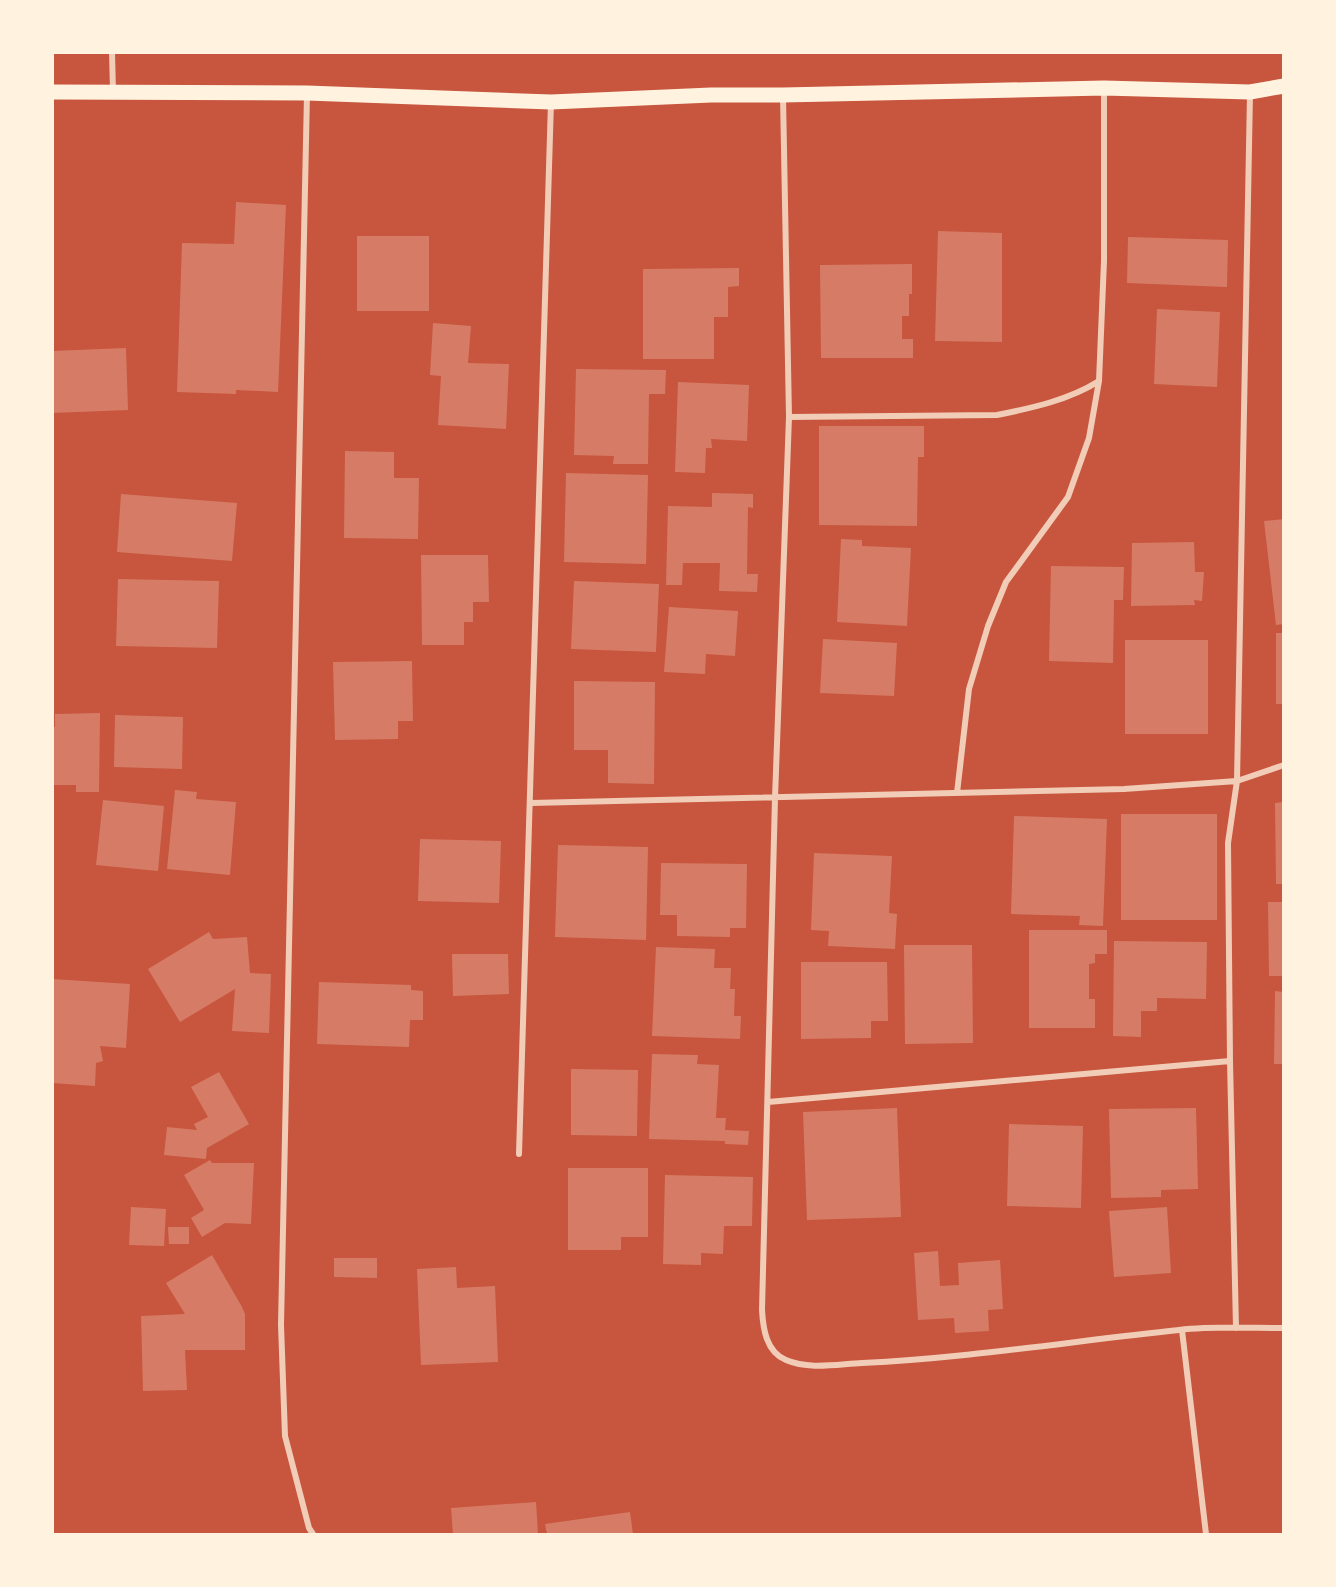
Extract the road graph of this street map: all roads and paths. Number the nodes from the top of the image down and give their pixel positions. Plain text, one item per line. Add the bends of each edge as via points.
1 (112, 52) edge
2 (1284, 86) edge
3 (1104, 88) junction
4 (52, 92) edge
5 (113, 92) junction
6 (1250, 92) junction
7 (307, 93) junction
8 (783, 95) junction
9 (551, 102) junction
10 (1099, 381) junction
11 (789, 417) junction
12 (1284, 765) edge
13 (1237, 781) junction
14 (957, 793) junction
15 (775, 798) junction
16 (531, 802) junction
17 (1230, 1061) junction
18 (768, 1102) junction
19 (519, 1154) dead end
20 (1236, 1328) junction
21 (1284, 1328) edge
22 (1182, 1330) junction
23 (313, 1534) edge
24 (1206, 1534) edge

1 - 5 street
2 - 6 main road
3 - 6 main road
3 - 8 main road
3 - 10 street
4 - 5 main road
5 - 7 main road
6 - 13 street
7 - 9 main road
7 - 23 street via 281,1325 285,1436
8 - 9 main road
8 - 11 street
9 - 16 street
10 - 11 street via 1085,390 1027,410 997,415
10 - 14 street via 1089,438 1068,497 1006,582 988,626 969,689
11 - 15 street
12 - 13 street
13 - 14 street via 1124,789
13 - 17 street via 1228,843
14 - 15 street
15 - 16 street
15 - 18 street
16 - 19 street
17 - 18 street
17 - 20 street
18 - 22 street via 763,1327 774,1352 784,1360 805,1366 919,1361
20 - 21 street
20 - 22 street
22 - 24 street

